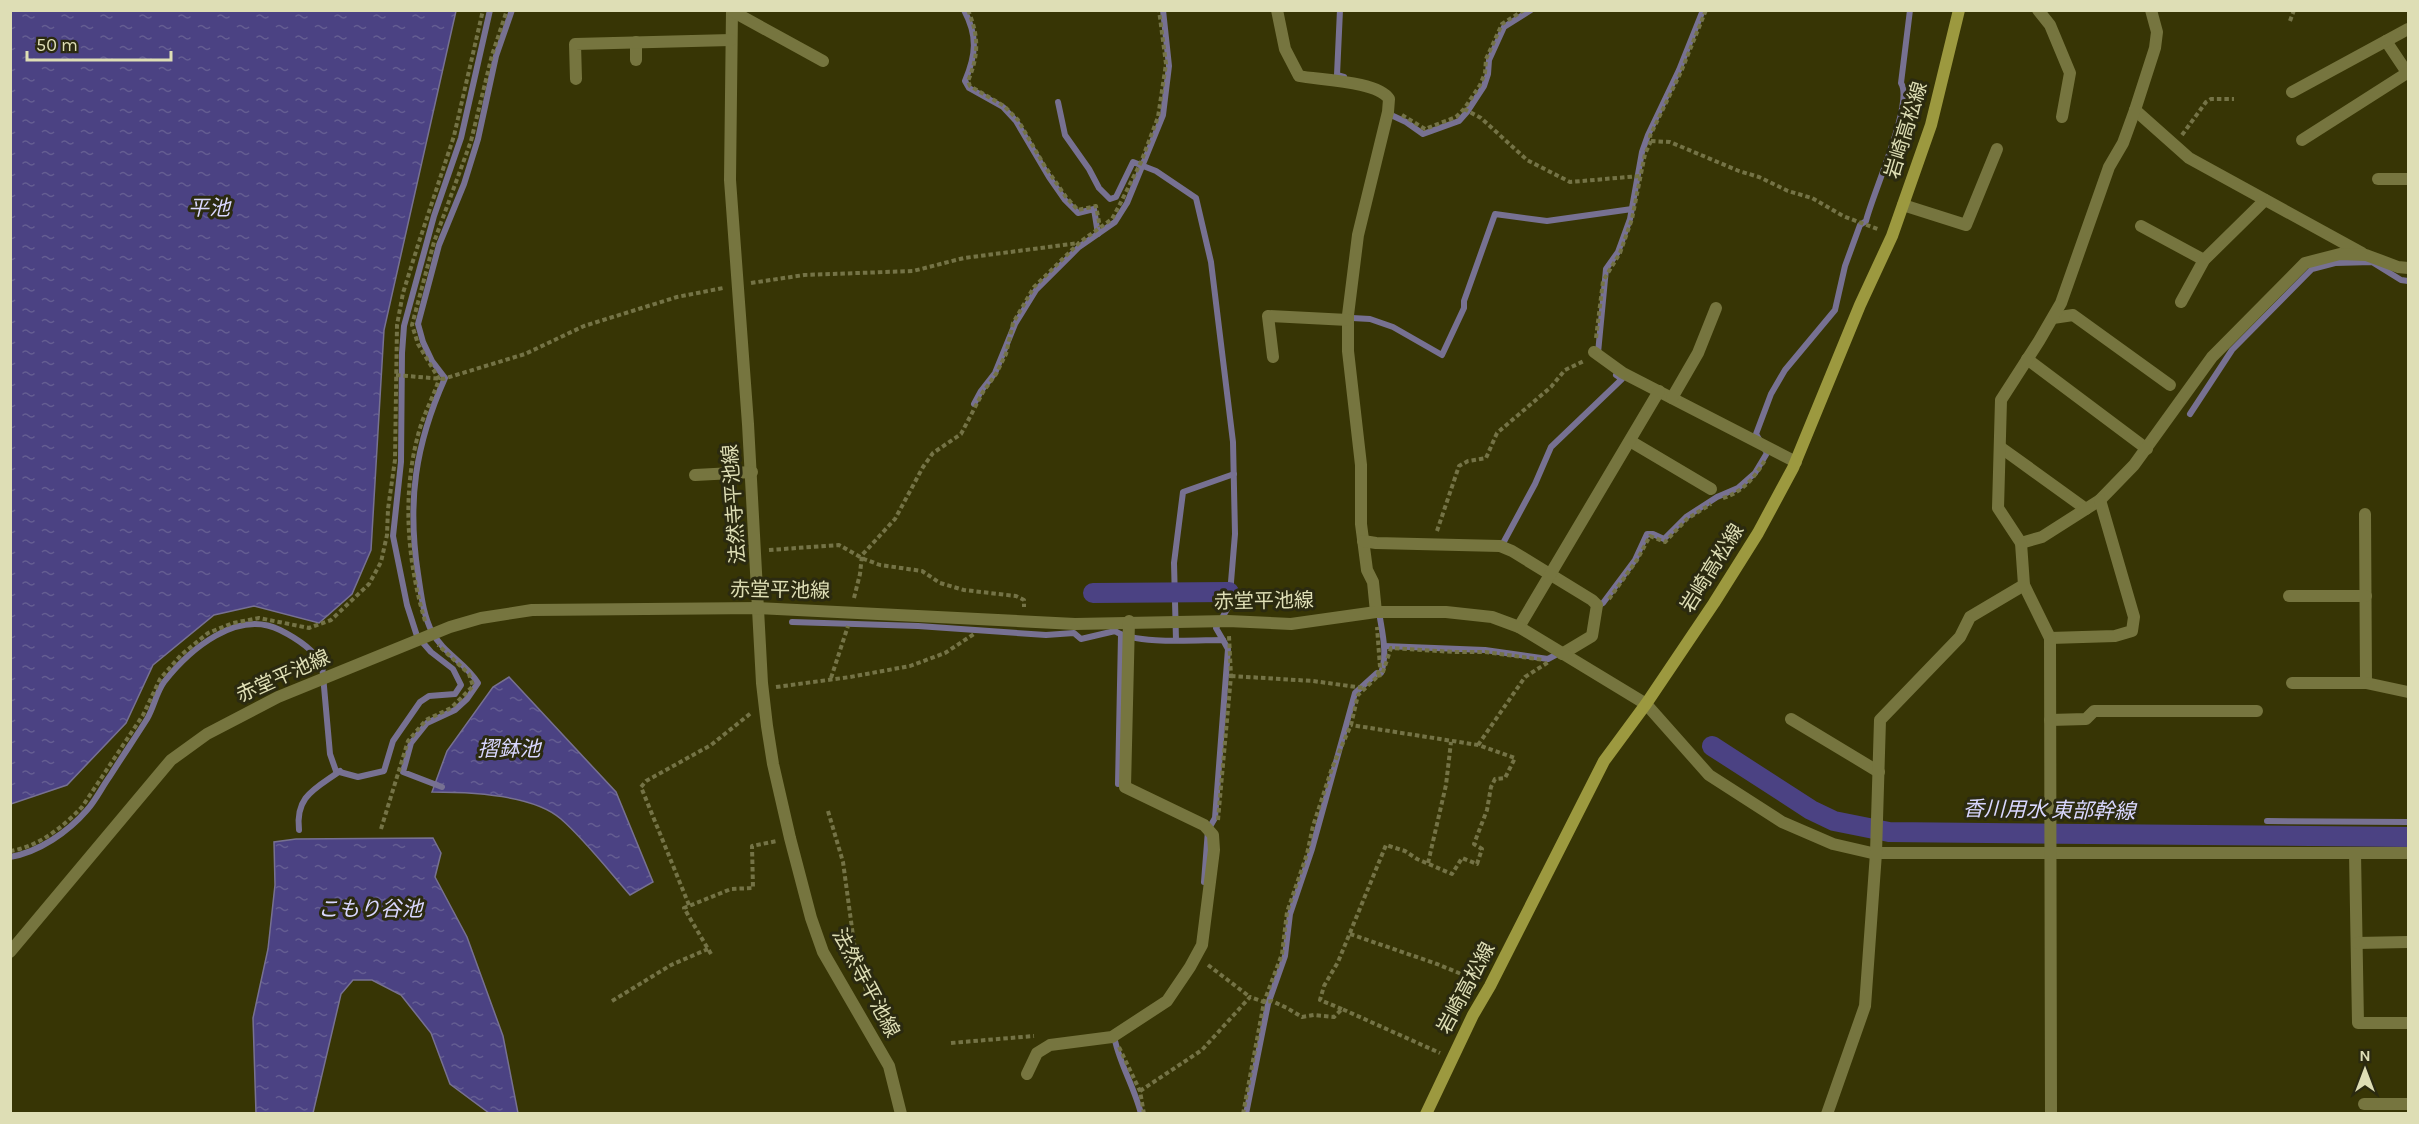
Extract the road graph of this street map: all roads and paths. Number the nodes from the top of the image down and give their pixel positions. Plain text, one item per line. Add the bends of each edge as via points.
1 (483, 10) edge
2 (507, 10) edge
3 (968, 10) edge
4 (1159, 10) edge
5 (1277, 10) edge
6 (1524, 10) edge
7 (1706, 10) edge
8 (1959, 10) edge
9 (2038, 10) edge
10 (2151, 10) edge
11 (2294, 10) edge
12 (732, 11) edge
13 (2290, 21) dead end
14 (2409, 29) edge
15 (731, 40) junction
16 (2386, 41) junction
17 (636, 42) junction
18 (636, 60) dead end
19 (823, 61) dead end
20 (2408, 74) edge
21 (576, 79) dead end
22 (2292, 92) dead end
23 (2234, 99) dead end
24 (1388, 109) junction
25 (1464, 110) junction
26 (2136, 110) junction
27 (2062, 117) dead end
28 (2302, 140) dead end
29 (1651, 141) junction
30 (2174, 144) junction
31 (1997, 149) dead end
32 (1640, 176) junction
33 (2378, 179) dead end
34 (2409, 179) edge
35 (2265, 200) junction
36 (1903, 205) junction
37 (2141, 226) dead end
38 (1100, 228) junction
39 (1892, 236) junction
40 (2366, 255) junction
41 (2204, 260) junction
42 (2409, 268) edge
43 (2181, 302) dead end
44 (1716, 308) dead end
45 (2053, 318) junction
46 (1348, 320) junction
47 (1594, 352) junction
48 (1273, 357) dead end
49 (2027, 359) junction
50 (2170, 385) dead end
51 (1659, 391) junction
52 (1672, 398) junction
53 (1630, 441) junction
54 (2000, 447) junction
55 (1772, 448) junction
56 (2147, 448) junction
57 (1796, 462) junction
58 (752, 472) junction
59 (695, 475) dead end
60 (1711, 489) dead end
61 (2100, 500) junction
62 (2086, 509) junction
63 (2365, 514) dead end
64 (1364, 540) junction
65 (1434, 543) junction
66 (2021, 543) junction
67 (757, 551) junction
68 (862, 558) junction
69 (1551, 575) junction
70 (2024, 585) junction
71 (2366, 596) junction
72 (2289, 597) dead end
73 (759, 608) junction
74 (1598, 610) junction
75 (851, 612) junction
76 (1376, 612) junction
77 (993, 620) junction
78 (1129, 621) junction
79 (1228, 621) junction
80 (1025, 623) junction
81 (1519, 627) junction
82 (428, 630) dead end
83 (2050, 638) junction
84 (434, 642) dead end
85 (1562, 654) junction
86 (1550, 661) junction
87 (1231, 676) junction
88 (1377, 677) junction
89 (831, 678) junction
90 (2292, 683) dead end
91 (2366, 683) junction
92 (763, 688) junction
93 (1365, 688) junction
94 (2409, 692) edge
95 (1646, 704) junction
96 (765, 705) junction
97 (2257, 711) dead end
98 (1791, 719) dead end
99 (2050, 720) junction
100 (1351, 725) junction
101 (1451, 742) junction
102 (1478, 745) junction
103 (1878, 772) junction
104 (828, 811) dead end
105 (1217, 823) dead end
106 (381, 829) dead end
107 (790, 838) junction
108 (2051, 845) junction
109 (1876, 847) junction
110 (10, 851) edge
111 (2355, 853) junction
112 (2409, 853) edge
113 (1428, 863) junction
114 (689, 905) junction
115 (1350, 934) junction
116 (2409, 942) edge
117 (2357, 943) junction
118 (708, 949) junction
119 (10, 952) edge
120 (711, 954) dead end
121 (1206, 963) dead end
122 (1490, 986) junction
123 (1250, 997) junction
124 (612, 1001) dead end
125 (1264, 1002) junction
126 (856, 1009) junction
127 (1342, 1009) junction
128 (2409, 1023) edge
129 (1452, 1058) junction
130 (1027, 1074) dead end
131 (1140, 1091) dead end
132 (2364, 1104) dead end
133 (2409, 1104) edge
134 (901, 1113) edge
135 (1243, 1113) edge
136 (1426, 1113) edge
137 (1827, 1113) edge
138 (2051, 1113) edge

1 - 110 path via 454,136 399,315 395,460 387,535 381,561 369,584 331,620 309,628 260,618 208,633 160,679 143,714 82,807 50,834 25,849
2 - 82 path via 471,141 434,242 412,326 439,379 418,435 409,495 411,556
3 - 38 path via 978,50 968,81 970,86 1004,106 1017,120 1078,210 1096,206
4 - 38 path via 1166,64 1158,117 1120,204 1112,219
5 - 24 street via 1285,49 1299,76 1335,79 1383,92 1389,99
6 - 25 path via 1502,24 1486,59 1480,85
7 - 29 path via 1656,120
8 - 36 main road, 岩崎高松線 via 1931,125
9 - 27 street via 2050,25 2070,73
10 - 26 street via 2157,32 2155,48
11 - 13 path
12 - 15 street, 法然寺平池線
12 - 19 street
14 - 16 street
15 - 17 street
15 - 58 street, 法然寺平池線 via 730,180
16 - 20 street
16 - 22 street
17 - 18 street
17 - 21 street via 575,44
20 - 28 street
23 - 30 path via 2206,102
24 - 25 path via 1425,129
24 - 46 street via 1358,235
25 - 32 path via 1481,118 1527,160 1570,182
26 - 30 street
26 - 45 street via 2109,167
29 - 32 path
29 - 39 path via 1670,142 1759,177
30 - 35 street via 2189,158
31 - 36 street via 1966,225
32 - 47 path via 1632,219 1620,253 1602,281
33 - 34 street
35 - 40 street
35 - 41 street
36 - 39 main road, 岩崎高松線
37 - 41 street
38 - 68 path via 1034,287 1013,323 1006,354 961,434 933,453 902,510
39 - 57 main road, 岩崎高松線
40 - 42 street
40 - 56 street via 2340,254 2305,263 2212,357
41 - 43 street
44 - 52 street via 1698,353
45 - 49 street
45 - 50 street via 2073,315
46 - 48 street via 1268,316
46 - 64 street
47 - 51 street via 1623,373
47 - 65 path via 1593,357 1565,370 1497,433 1486,458 1459,466
49 - 54 street via 2001,400
49 - 56 street
51 - 52 street
51 - 53 street
52 - 55 street
53 - 60 street
53 - 69 street
54 - 62 street
54 - 66 street via 1998,508
55 - 57 street
55 - 74 path via 1756,475 1740,490 1687,519 1665,542 1650,536 1624,580
56 - 61 street
57 - 95 main road, 岩崎高松線 via 1758,533
58 - 59 street
58 - 67 street, 法然寺平池線
61 - 62 street
61 - 83 street via 2134,618 2132,631 2115,636
62 - 66 street via 2042,537
63 - 71 street
64 - 65 street
64 - 76 street
65 - 69 street via 1500,546
66 - 70 street
67 - 68 path via 839,545
67 - 73 street, 法然寺平池線
68 - 75 path
68 - 80 path via 880,565 922,571 940,583 964,590 1016,596 1024,600
69 - 74 street via 1593,600
69 - 81 street
70 - 83 street
70 - 103 street via 1970,617 1960,637 1880,720
71 - 72 street
71 - 91 street
73 - 75 street, 赤堂平池線
73 - 92 street, 法然寺平池線
73 - 119 street, 赤堂平池線 via 532,610 498,615 450,627 278,697 207,734 171,760
74 - 85 street via 1592,636
75 - 77 street, 赤堂平池線
75 - 89 path
76 - 79 street, 赤堂平池線 via 1291,624
76 - 81 street, 赤堂平池線 via 1446,612 1492,617
76 - 88 path via 1381,656
77 - 80 street, 赤堂平池線
77 - 89 path via 945,653 910,666
78 - 79 street, 赤堂平池線
78 - 80 street, 赤堂平池線
78 - 130 street via 1125,787 1204,825 1213,835 1202,945 1167,1001 1112,1037 1050,1045 1036,1053
79 - 87 path
81 - 85 street, 赤堂平池線
83 - 99 street
84 - 106 path via 470,674 473,686 451,708 426,720 408,741
85 - 86 path
85 - 95 street, 赤堂平池線
86 - 88 path via 1478,651 1392,648 1386,669
86 - 102 path via 1525,677
87 - 93 path
87 - 105 path
88 - 93 path
89 - 92 path
90 - 91 street
91 - 94 street
92 - 96 street, 法然寺平池線
93 - 100 path via 1358,695
95 - 109 street, 赤堂平池線 via 1709,775 1782,822 1833,844
95 - 122 main road, 岩崎高松線 via 1604,761
96 - 107 street, 法然寺平池線 via 773,764
96 - 114 path via 711,745 641,787
97 - 99 street via 2094,711 2086,719
98 - 103 street
99 - 108 street
100 - 101 path
100 - 125 path via 1313,826 1287,912 1282,954
101 - 102 path
101 - 113 path
102 - 113 path via 1515,758 1505,778 1495,779 1491,787 1474,844 1482,849 1477,864 1462,858 1452,874
103 - 109 street
104 - 126 path via 843,862 854,943 870,1004
107 - 114 path via 752,846 753,888 731,889
107 - 126 street, 法然寺平池線 via 823,952
108 - 109 street, 赤堂平池線
108 - 111 street, 赤堂平池線
108 - 138 street
109 - 137 street via 1865,1006
111 - 112 street, 赤堂平池線
111 - 117 street
113 - 115 path via 1386,845
114 - 118 path via 684,908
115 - 122 path
115 - 127 path via 1320,1000
116 - 117 street
117 - 128 street via 2358,1023
118 - 120 path
118 - 124 path via 671,965
121 - 123 path
122 - 129 main road, 岩崎高松線
123 - 125 path
123 - 131 path via 1202,1050
125 - 127 path via 1272,1001 1302,1017 1334,1017
125 - 135 path
126 - 134 street, 法然寺平池線 via 889,1066
127 - 129 path
129 - 136 main road, 岩崎高松線
132 - 133 street

